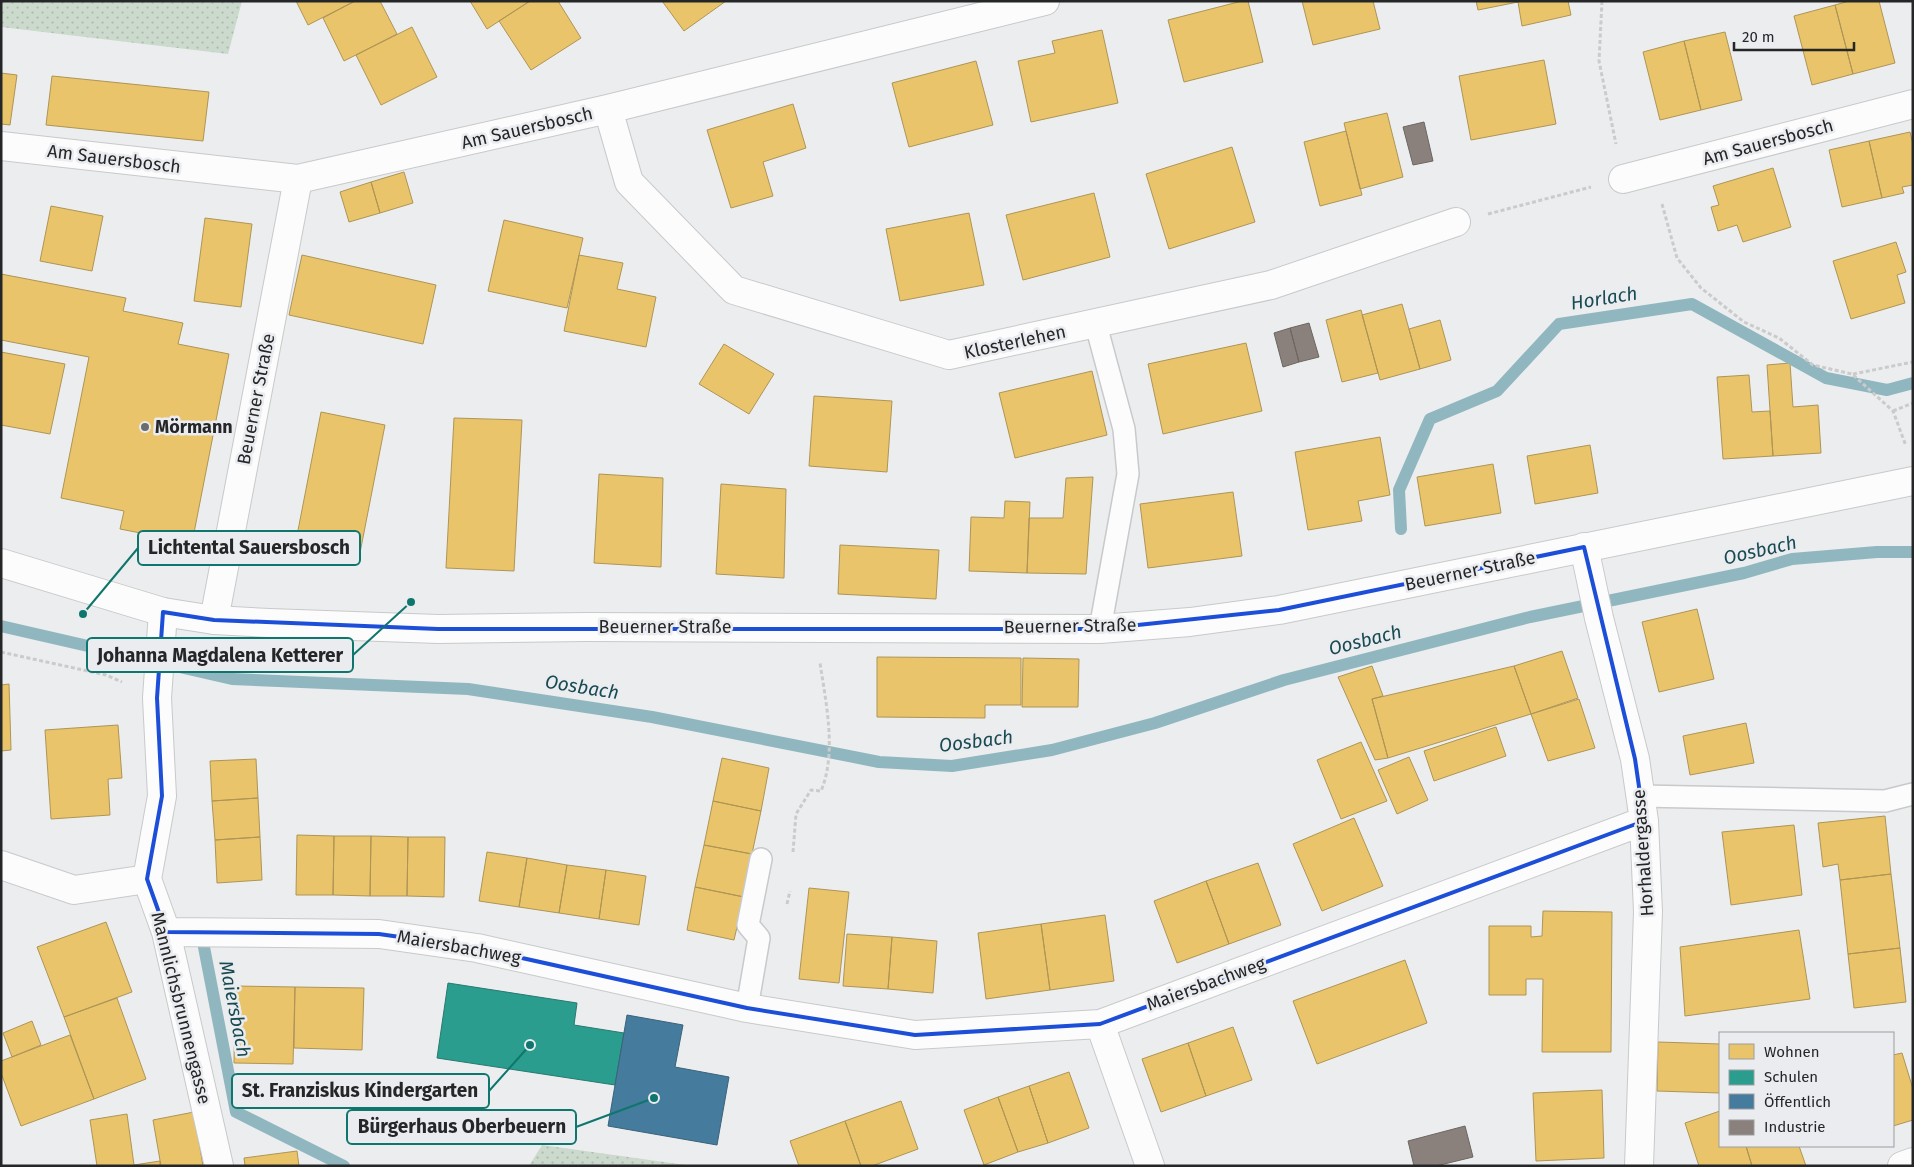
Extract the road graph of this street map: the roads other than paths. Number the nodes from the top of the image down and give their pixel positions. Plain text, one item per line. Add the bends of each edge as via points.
1 (1045, 1) edge
2 (1913, 104) edge
3 (608, 109) junction
4 (1, 146) edge
5 (298, 179) junction
6 (1623, 179) road end
7 (1456, 222) road end
8 (1096, 325) junction
9 (1911, 468) edge
10 (1584, 547) junction
11 (1, 563) edge
12 (163, 612) junction
13 (214, 620) junction
14 (1100, 629) junction
15 (1913, 794) edge
16 (1642, 808) junction
17 (761, 859) dead end
18 (1, 865) edge
19 (147, 879) junction
20 (166, 932) junction
21 (747, 1008) junction
22 (1100, 1024) junction
23 (1913, 1162) edge
24 (219, 1166) edge
25 (1150, 1166) edge
26 (1638, 1166) edge
27 (1902, 1166) edge

1 - 3 street, Am Sauersbosch
2 - 6 street, Am Sauersbosch
3 - 5 street, Am Sauersbosch
3 - 8 street, Klosterlehen via 629,182 734,290 949,355
4 - 5 street, Am Sauersbosch
5 - 13 street, Beuerner Straße
7 - 8 street, Klosterlehen via 1271,285
8 - 14 lane via 1124,428 1128,474
9 - 10 street, Beuerner Straße
10 - 14 street, Beuerner Straße via 1279,610 1190,622
10 - 16 street, Horhaldergasse via 1598,618 1636,759
11 - 12 street, Beuerner Straße
12 - 13 street, Beuerner Straße
12 - 19 street, Mannlichsbrunnengasse via 158,694 162,796
13 - 14 street, Beuerner Straße via 438,629 586,626
15 - 16 lane via 1885,800
16 - 22 street, Maiersbachweg
16 - 26 street, Horhaldergasse via 1648,912
17 - 21 lane via 748,925 759,938
18 - 19 street via 74,890
19 - 20 street, Mannlichsbrunnengasse
20 - 21 street, Maiersbachweg via 379,934 477,948
20 - 24 street, Mannlichsbrunnengasse
21 - 22 street, Maiersbachweg via 915,1036
22 - 25 street
23 - 27 street

